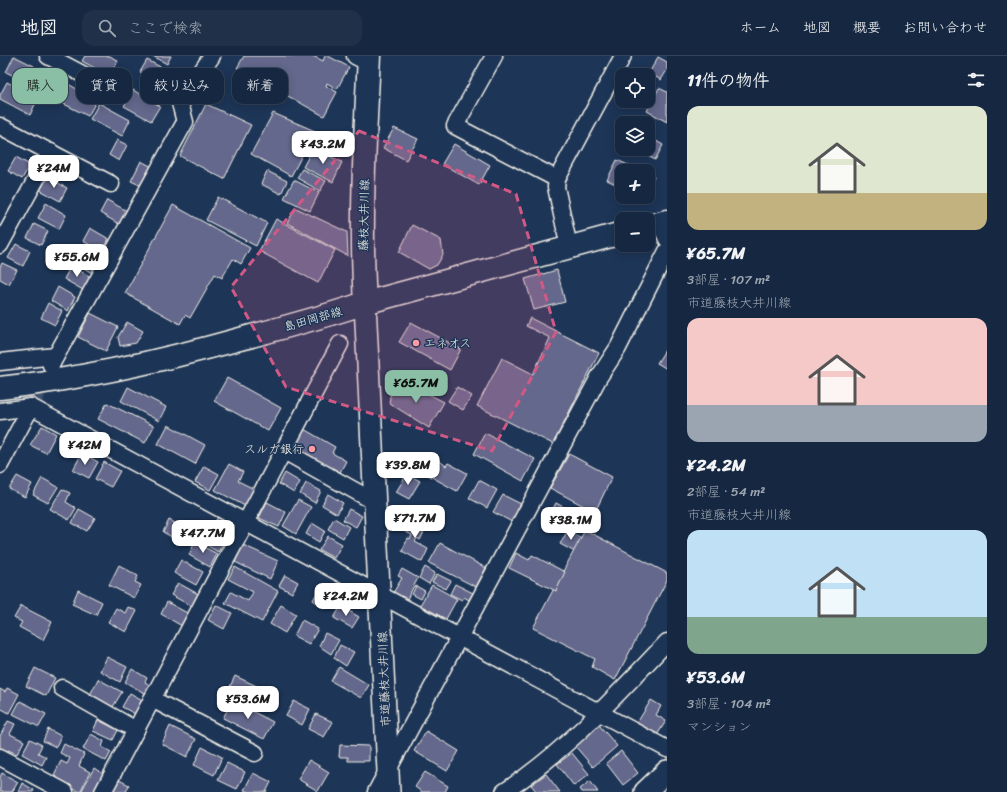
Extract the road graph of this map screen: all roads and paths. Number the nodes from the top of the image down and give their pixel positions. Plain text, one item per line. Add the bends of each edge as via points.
1 (48, 56) edge
2 (212, 56) edge
3 (494, 56) edge
4 (623, 56) edge
5 (364, 58) edge
6 (76, 71) edge
7 (0, 126) edge
8 (51, 152) junction
9 (557, 179) junction
10 (111, 184) dead end
11 (615, 235) edge
12 (0, 246) edge
13 (570, 247) junction
14 (667, 251) edge
15 (365, 302) junction
16 (340, 344) dead end
17 (0, 362) edge
18 (0, 388) edge
19 (31, 407) junction
20 (0, 411) edge
21 (284, 451) junction
22 (0, 465) edge
23 (375, 502) junction
24 (246, 523) junction
25 (381, 596) junction
26 (460, 636) junction
27 (667, 642) edge
28 (62, 688) dead end
29 (152, 699) junction
30 (600, 713) junction
31 (136, 730) junction
32 (667, 749) edge
33 (255, 754) dead end
34 (0, 757) edge
35 (388, 769) junction
36 (667, 771) edge
37 (65, 792) edge
38 (103, 792) edge
39 (376, 792) edge
40 (389, 792) edge
41 (504, 792) edge
42 (645, 792) edge

1 - 6 street
2 - 17 street via 180,102 185,122 53,361
3 - 9 street via 454,126
4 - 9 street
5 - 15 main road, 藤枝大井川線
7 - 8 street
8 - 10 street
8 - 12 street
9 - 13 street via 556,187
11 - 13 main road, 島田岡部線
13 - 15 main road, 島田岡部線
14 - 26 street via 618,348 598,377
15 - 18 main road, 島田岡部線 via 329,315 166,360 48,383
15 - 23 street, 市道藤枝大井川線
16 - 21 street
19 - 20 street
19 - 22 street
19 - 24 street
21 - 23 street
21 - 24 street
23 - 25 street, 市道藤枝大井川線
24 - 25 street
24 - 29 street
25 - 26 street
25 - 35 street, 市道藤枝大井川線
26 - 30 street
26 - 35 street
27 - 30 street
28 - 31 street
29 - 31 street
29 - 33 street
30 - 32 street
30 - 41 street via 534,772
31 - 38 street
34 - 37 street
35 - 39 street
35 - 40 street, 市道藤枝大井川線
36 - 42 street

